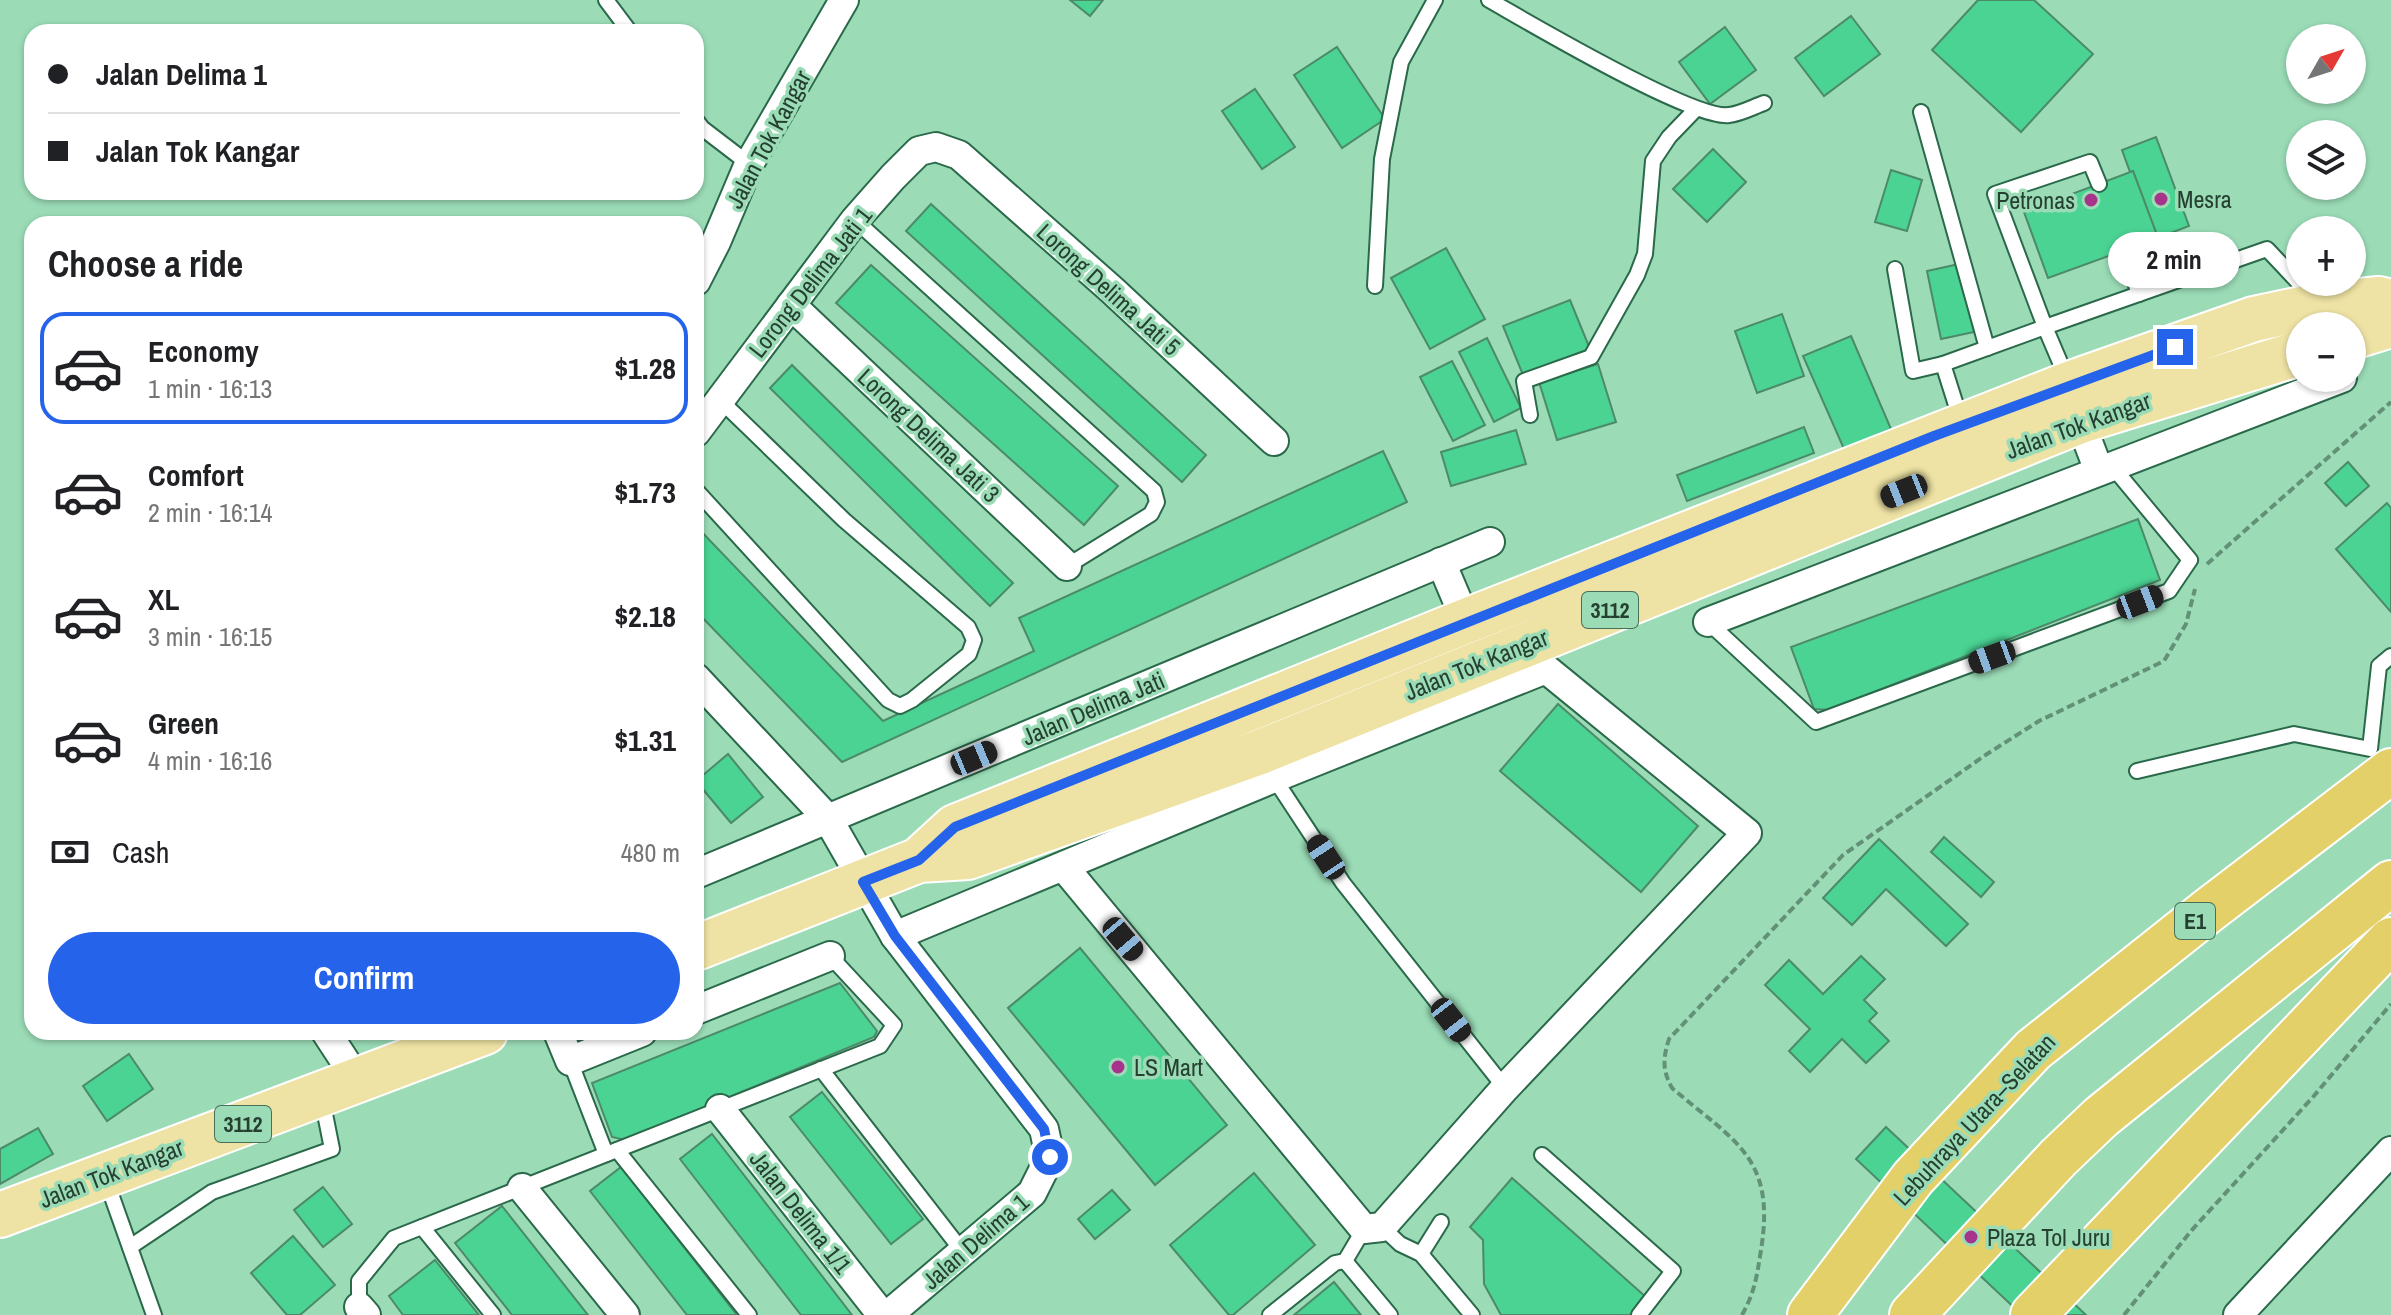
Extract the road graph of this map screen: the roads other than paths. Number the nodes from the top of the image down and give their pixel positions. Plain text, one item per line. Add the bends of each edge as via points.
1 (606, 0) edge
2 (844, 0) edge
3 (1435, 0) edge
4 (1489, 0) edge
5 (624, 24) edge
6 (1764, 103) dead end
7 (1696, 109) junction
8 (1921, 112) dead end
9 (704, 130) edge
10 (936, 147) joint
11 (749, 164) junction
12 (2099, 184) dead end
13 (855, 220) junction
14 (2124, 250) dead end
15 (704, 265) edge
16 (1895, 269) dead end
17 (1375, 286) dead end
18 (2139, 294) junction
19 (2391, 302) edge
20 (791, 305) junction
21 (2320, 305) junction
22 (2391, 325) edge
23 (2045, 327) junction
24 (2366, 333) edge
25 (1987, 348) junction
26 (2286, 356) edge
27 (1943, 364) junction
28 (2306, 392) edge
29 (720, 400) junction
30 (2074, 402) junction
31 (1530, 415) dead end
32 (704, 421) edge
33 (1962, 425) junction
34 (1274, 441) dead end
35 (2105, 469) junction
36 (704, 499) edge
37 (1490, 542) dead end
38 (1441, 562) junction
39 (1067, 566) joint
40 (1466, 621) junction
41 (1708, 622) joint
42 (2391, 656) edge
43 (704, 687) edge
44 (1267, 765) junction
45 (2137, 771) dead end
46 (2373, 771) edge
47 (828, 819) junction
48 (919, 860) junction
49 (1063, 866) junction
50 (704, 871) edge
51 (863, 882) junction
52 (2391, 883) edge
53 (895, 936) junction
54 (2391, 940) edge
55 (704, 945) edge
56 (830, 956) joint
57 (704, 1007) edge
58 (328, 1040) edge
59 (464, 1040) edge
60 (561, 1040) edge
61 (622, 1040) edge
62 (570, 1061) junction
63 (821, 1069) junction
64 (340, 1088) junction
65 (1505, 1088) junction
66 (720, 1109) junction
67 (612, 1152) junction
68 (2390, 1154) edge
69 (1542, 1155) dead end
70 (104, 1176) junction
71 (522, 1188) junction
72 (0, 1215) edge
73 (1441, 1222) dead end
74 (422, 1227) junction
75 (1373, 1228) junction
76 (130, 1247) junction
77 (963, 1252) junction
78 (1421, 1254) junction
79 (1345, 1261) junction
80 (363, 1311) edge
81 (154, 1315) edge
82 (493, 1315) edge
83 (625, 1315) edge
84 (749, 1315) edge
85 (885, 1315) edge
86 (1270, 1315) edge
87 (1390, 1315) edge
88 (1472, 1315) edge
89 (1639, 1315) edge
90 (1810, 1315) edge
91 (1912, 1315) edge
92 (2033, 1315) edge
93 (2238, 1315) edge

1 - 5 lane
2 - 11 street, Jalan Tok Kangar
3 - 17 lane via 1401,62 1382,159
4 - 7 lane
6 - 7 lane via 1728,116
7 - 31 lane via 1653,161 1645,254 1637,275 1591,357 1524,381
8 - 25 lane
9 - 11 lane
10 - 13 street, Lorong Delima Jati 1 via 919,151
10 - 34 street, Lorong Delima Jati 5 via 959,155
11 - 15 street, Jalan Tok Kangar
12 - 23 lane via 2090,162 1995,194
13 - 20 street, Lorong Delima Jati 1
13 - 39 lane via 1154,491 1157,502 1151,514
14 - 18 lane
16 - 27 lane via 1913,371
18 - 21 lane via 2267,249
18 - 23 lane
19 - 21 main road, Jalan Tok Kangar / 3112
20 - 29 street, Lorong Delima Jati 1
20 - 39 street, Lorong Delima Jati 3
21 - 30 main road, Jalan Tok Kangar / 3112 via 2254,319
22 - 24 main road
23 - 25 lane
23 - 30 lane
25 - 27 lane
26 - 30 main road, Jalan Tok Kangar / 3112
27 - 33 lane
28 - 35 street, Jalan Tok Kangar
29 - 32 street, Lorong Delima Jati 1
29 - 36 lane via 844,520 968,627 974,640 969,654 912,700 900,706 888,700
30 - 33 main road, Jalan Tok Kangar / 3112
30 - 35 street
30 - 44 main road, Jalan Tok Kangar / 3112
33 - 40 main road, Jalan Tok Kangar / 3112
35 - 41 street, Jalan Tok Kangar
35 - 41 lane via 2190,560 2169,591 1816,722
37 - 38 street, Jalan Delima Jati
38 - 40 street
38 - 47 street, Jalan Delima Jati
40 - 48 main road, Jalan Tok Kangar / 3112 via 955,827
42 - 46 lane via 2379,666
43 - 47 street
44 - 48 main road, Jalan Tok Kangar / 3112 via 968,857
44 - 49 street
44 - 65 lane via 1343,883
44 - 65 street via 1546,669 1747,833
45 - 46 lane via 2294,734
46 - 90 highway, Lebuhraya Utara–Selatan / E1 via 2033,1050 1913,1178
47 - 50 street, Jalan Delima Jati
47 - 51 street
48 - 51 main road, Jalan Tok Kangar / 3112
49 - 53 street
49 - 75 street
51 - 53 street, Jalan Delima 1
51 - 55 main road, Jalan Tok Kangar / 3112
52 - 91 highway via 2101,1117
53 - 77 street, Jalan Delima 1 via 1044,1129 1050,1157 1032,1193
54 - 92 highway
56 - 57 street
56 - 63 lane via 894,1025 880,1046
58 - 64 street
59 - 64 main road, Jalan Tok Kangar / 3112
60 - 62 street
61 - 62 street
62 - 67 lane
63 - 66 lane
63 - 77 lane
64 - 70 main road, Jalan Tok Kangar / 3112
64 - 76 lane via 332,1149 212,1192
65 - 75 street
66 - 67 lane
66 - 85 street, Jalan Delima 1/1
67 - 71 lane
67 - 84 lane
68 - 93 street
69 - 89 lane via 1673,1271
70 - 72 main road, Jalan Tok Kangar / 3112
70 - 76 lane
71 - 74 lane
71 - 83 street
73 - 78 lane
74 - 80 lane via 394,1238 359,1281
74 - 82 lane
75 - 78 lane
75 - 79 lane
76 - 81 lane
77 - 85 street, Jalan Delima 1
78 - 88 lane
79 - 86 lane via 1335,1263
79 - 87 lane

